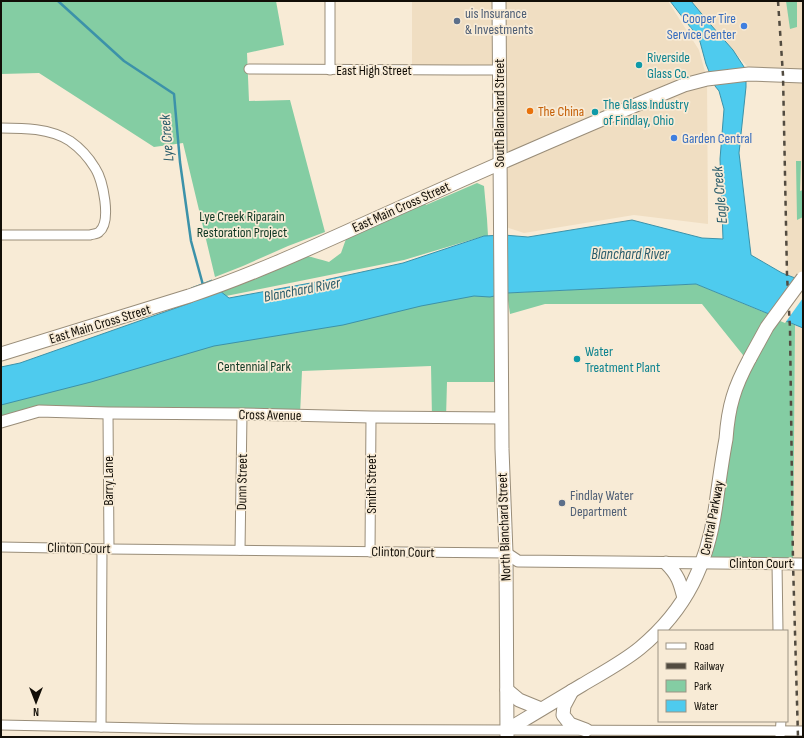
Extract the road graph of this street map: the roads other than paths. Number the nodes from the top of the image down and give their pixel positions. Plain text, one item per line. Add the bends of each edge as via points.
1 (330, 1) edge
2 (499, 1) edge
3 (249, 69) dead end
4 (330, 70) junction
5 (499, 70) junction
6 (803, 76) edge
7 (1, 128) edge
8 (500, 162) junction
9 (1, 235) edge
10 (803, 278) edge
11 (501, 317) joint
12 (1, 354) edge
13 (108, 413) junction
14 (242, 414) junction
15 (371, 417) junction
16 (502, 418) junction
17 (1, 422) edge
18 (1, 546) edge
19 (106, 549) junction
20 (240, 550) junction
21 (370, 552) junction
22 (506, 553) junction
23 (666, 563) junction
24 (702, 563) junction
25 (777, 563) junction
26 (803, 564) edge
27 (684, 598) junction
28 (659, 630) edge
29 (778, 630) edge
30 (658, 631) edge
31 (506, 690) junction
32 (572, 691) junction
33 (541, 709) junction
34 (780, 722) edge
35 (1, 726) edge
36 (101, 727) junction
37 (586, 730) junction
38 (803, 731) edge
39 (258, 733) edge
40 (506, 733) edge
41 (780, 734) edge

1 - 4 street
2 - 5 main road, South Blanchard Street
3 - 4 street, East High Street
4 - 5 street, East High Street
5 - 8 main road, South Blanchard Street
6 - 8 main road, East Main Cross Street via 748,74 707,79 678,88
7 - 9 street via 30,129 69,141 87,156 96,169 103,190 105,208 105,219 99,233
8 - 11 main road, South Blanchard Street
8 - 12 main road, East Main Cross Street via 281,261 219,286
10 - 24 main road, Central Parkway, bridge via 767,327 743,372 733,398 714,520
11 - 16 main road, North Blanchard Street
13 - 14 street, Cross Avenue
13 - 17 street, Cross Avenue via 39,411
13 - 19 street, Barry Lane
14 - 15 street, Cross Avenue
14 - 20 street, Dunn Street
15 - 16 street, Cross Avenue
15 - 21 street, Smith Street
16 - 22 main road, North Blanchard Street
18 - 19 street, Clinton Court
19 - 20 street, Clinton Court
19 - 36 street, Barry Lane
20 - 21 street, Clinton Court
21 - 22 street, Clinton Court
22 - 23 street, Clinton Court via 518,562
22 - 31 main road, North Blanchard Street
23 - 24 street, Clinton Court
23 - 27 main road via 681,583
24 - 25 street, Clinton Court
24 - 27 main road, Central Parkway
25 - 26 street, Clinton Court
25 - 29 street
27 - 28 main road, Central Parkway
30 - 32 main road, Central Parkway via 621,662
31 - 33 main road via 519,700
31 - 40 main road, North Blanchard Street
32 - 33 main road, Central Parkway
32 - 37 main road via 564,706 563,715 570,724
33 - 40 main road, Central Parkway
34 - 41 street
35 - 36 street
36 - 39 street
37 - 40 street
37 - 41 street
38 - 41 street
39 - 40 street

